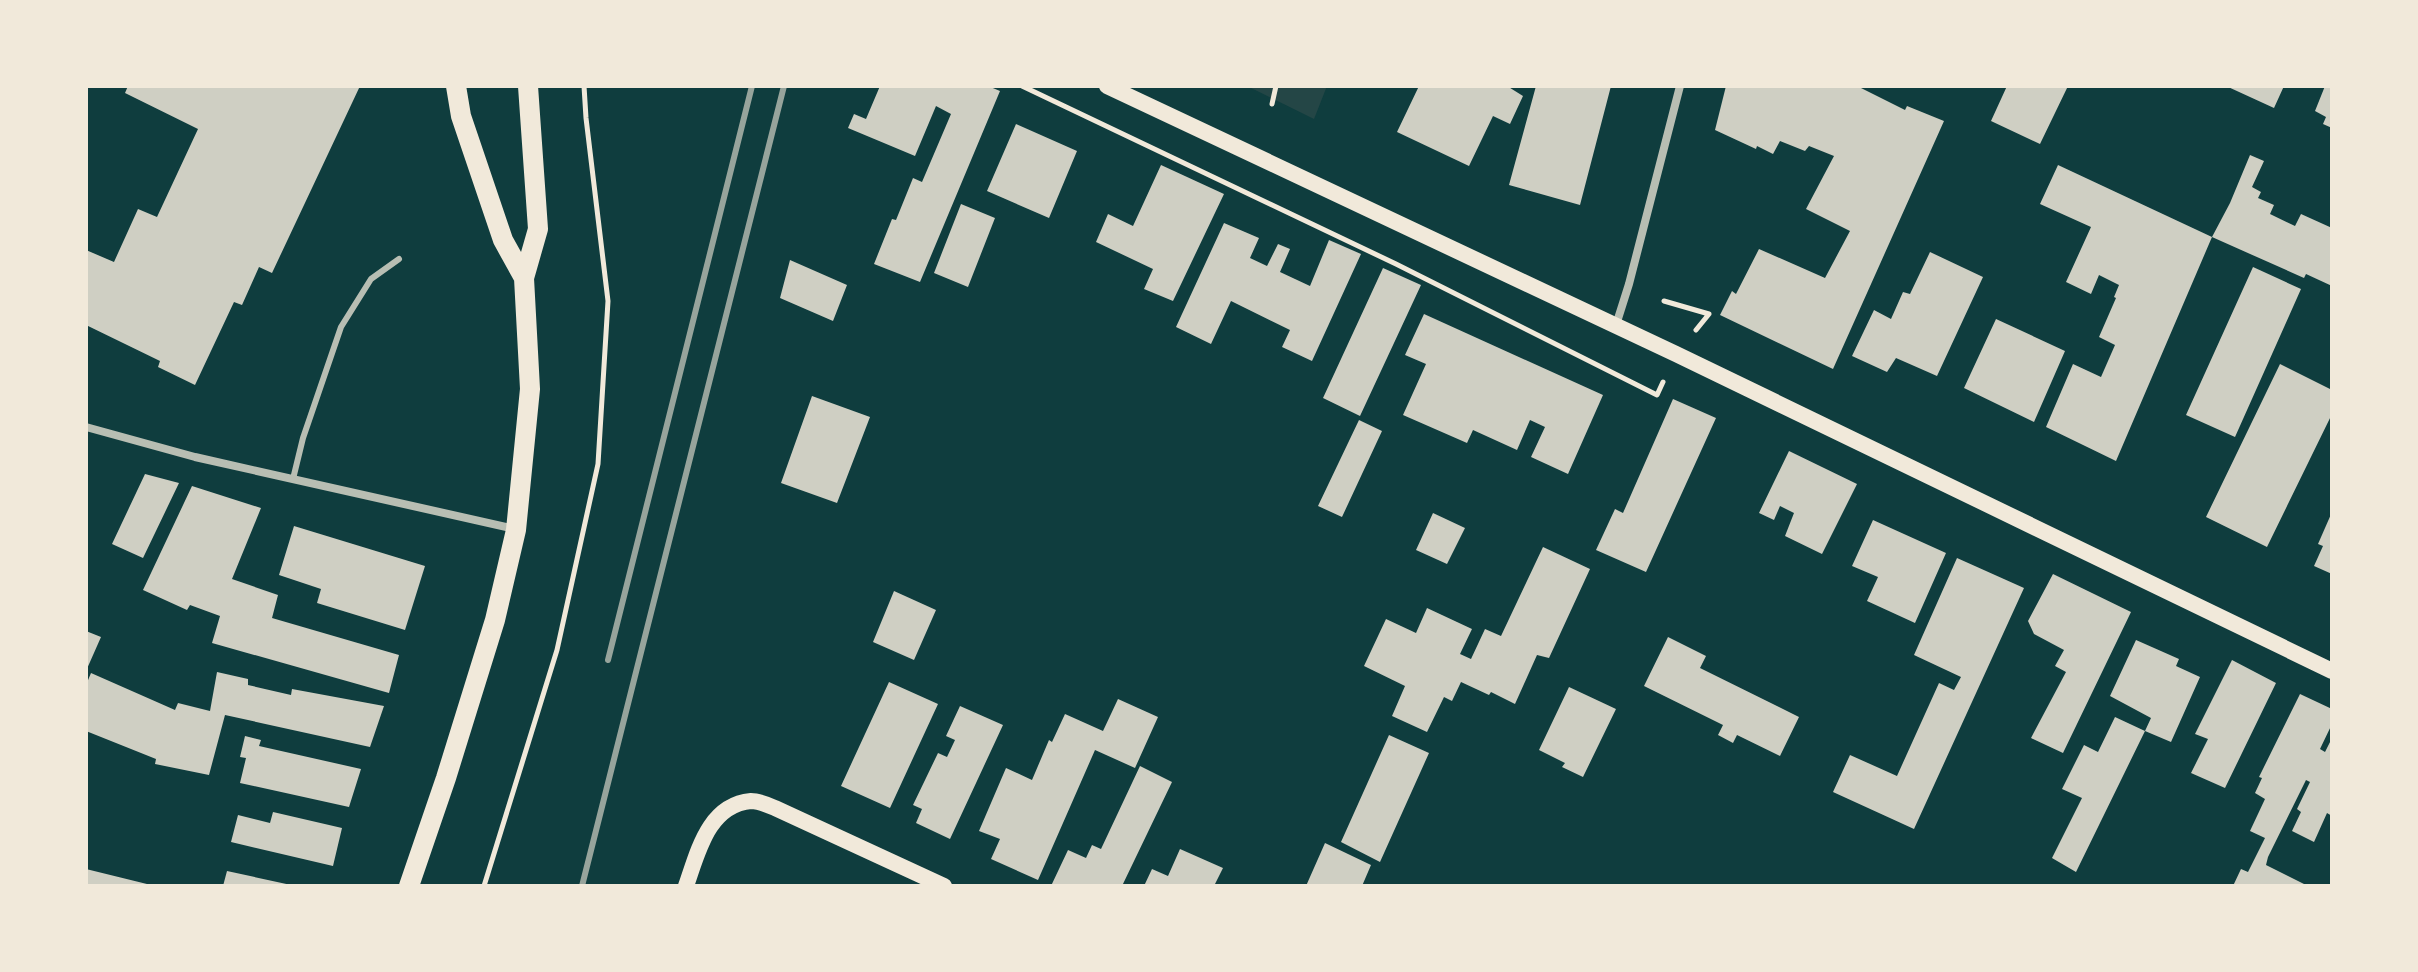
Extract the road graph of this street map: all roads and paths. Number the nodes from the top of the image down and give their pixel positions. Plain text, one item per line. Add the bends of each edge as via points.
1 (456, 86) edge
2 (528, 86) edge
3 (584, 86) edge
4 (1107, 86) edge
5 (1276, 86) edge
6 (1680, 86) edge
7 (1272, 104) dead end
8 (399, 259) dead end
9 (524, 278) junction
10 (1615, 326) junction
11 (86, 427) edge
12 (293, 479) junction
13 (516, 530) junction
14 (2332, 671) edge
15 (409, 886) edge
16 (484, 886) edge
17 (686, 886) edge
18 (944, 886) edge

1 - 9 main road via 503,240
2 - 9 main road via 538,229
3 - 16 path via 608,301 598,464 557,650
4 - 10 main road
5 - 7 path
6 - 10 street
8 - 12 lane via 371,279 341,327
9 - 13 main road via 530,389
10 - 14 main road
11 - 12 street
12 - 13 street
13 - 15 main road via 495,620
17 - 18 main road via 704,835 725,809 753,801

